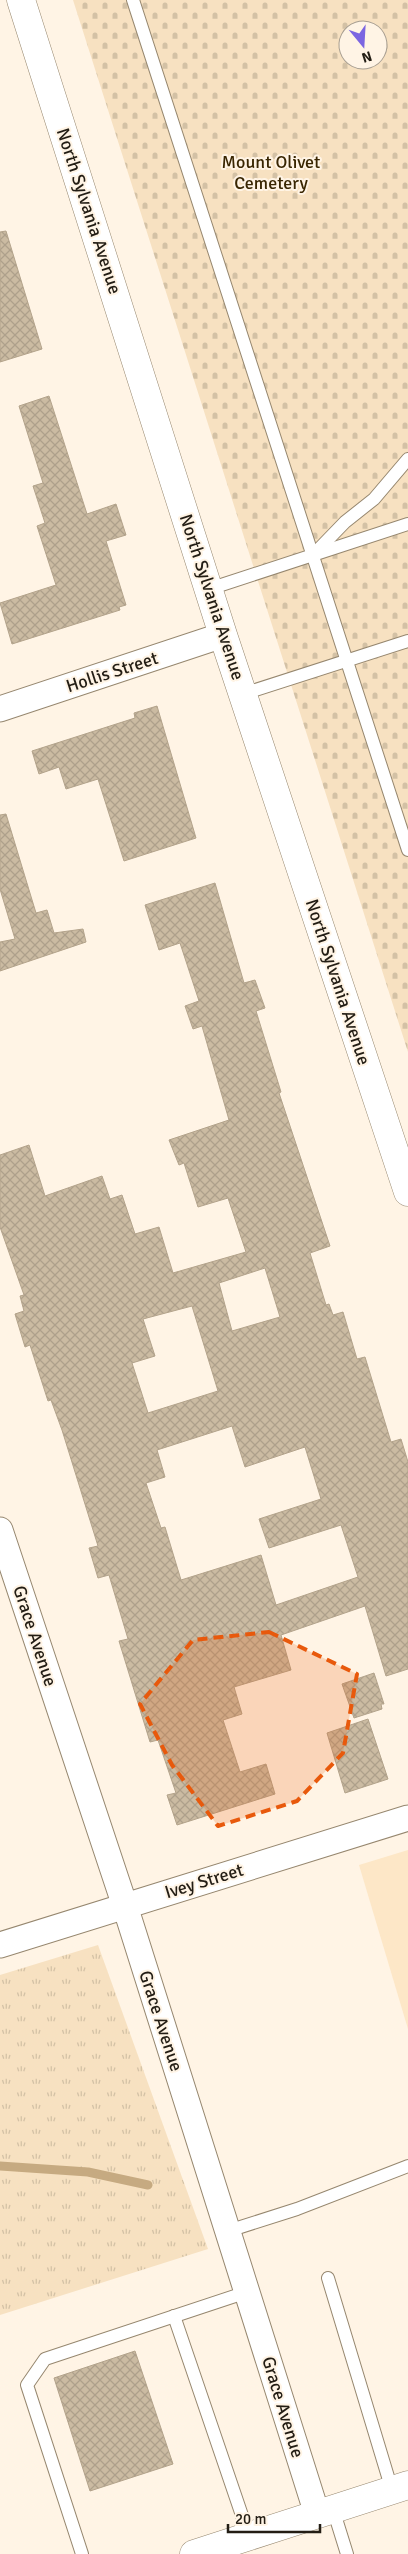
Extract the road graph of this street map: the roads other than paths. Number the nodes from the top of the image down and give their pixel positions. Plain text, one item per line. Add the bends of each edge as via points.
1 (21, 0) edge
2 (134, 0) edge
3 (408, 459) edge
4 (408, 524) edge
5 (314, 555) junction
6 (208, 589) junction
7 (223, 635) junction
8 (408, 641) edge
9 (348, 661) junction
10 (243, 694) junction
11 (0, 709) edge
12 (408, 850) edge
13 (408, 1192) edge
14 (0, 1530) edge
15 (408, 1818) edge
16 (125, 1906) junction
17 (0, 1945) edge
18 (408, 2166) edge
19 (228, 2231) junction
20 (328, 2278) dead end
21 (247, 2292) junction
22 (174, 2316) junction
23 (400, 2488) edge
24 (325, 2512) junction
25 (249, 2536) junction
26 (199, 2553) edge
27 (82, 2554) edge
28 (347, 2554) edge

1 - 6 main road, North Sylvania Avenue
2 - 5 lane
3 - 5 lane via 374,499
4 - 5 lane
5 - 6 lane
5 - 9 lane
6 - 7 main road, North Sylvania Avenue
7 - 10 main road, North Sylvania Avenue
7 - 11 street, Hollis Street
8 - 9 lane
9 - 10 lane
9 - 12 lane
10 - 13 main road, North Sylvania Avenue
14 - 16 street, Grace Avenue
15 - 16 street, Ivey Street
16 - 17 street, Ivey Street
16 - 19 street, Grace Avenue
18 - 19 lane via 297,2209
19 - 21 street, Grace Avenue
20 - 23 lane
21 - 22 lane
21 - 24 street, Grace Avenue
22 - 25 lane
22 - 27 lane via 44,2359 27,2385
23 - 24 main road
24 - 25 main road
24 - 28 lane
25 - 26 main road

